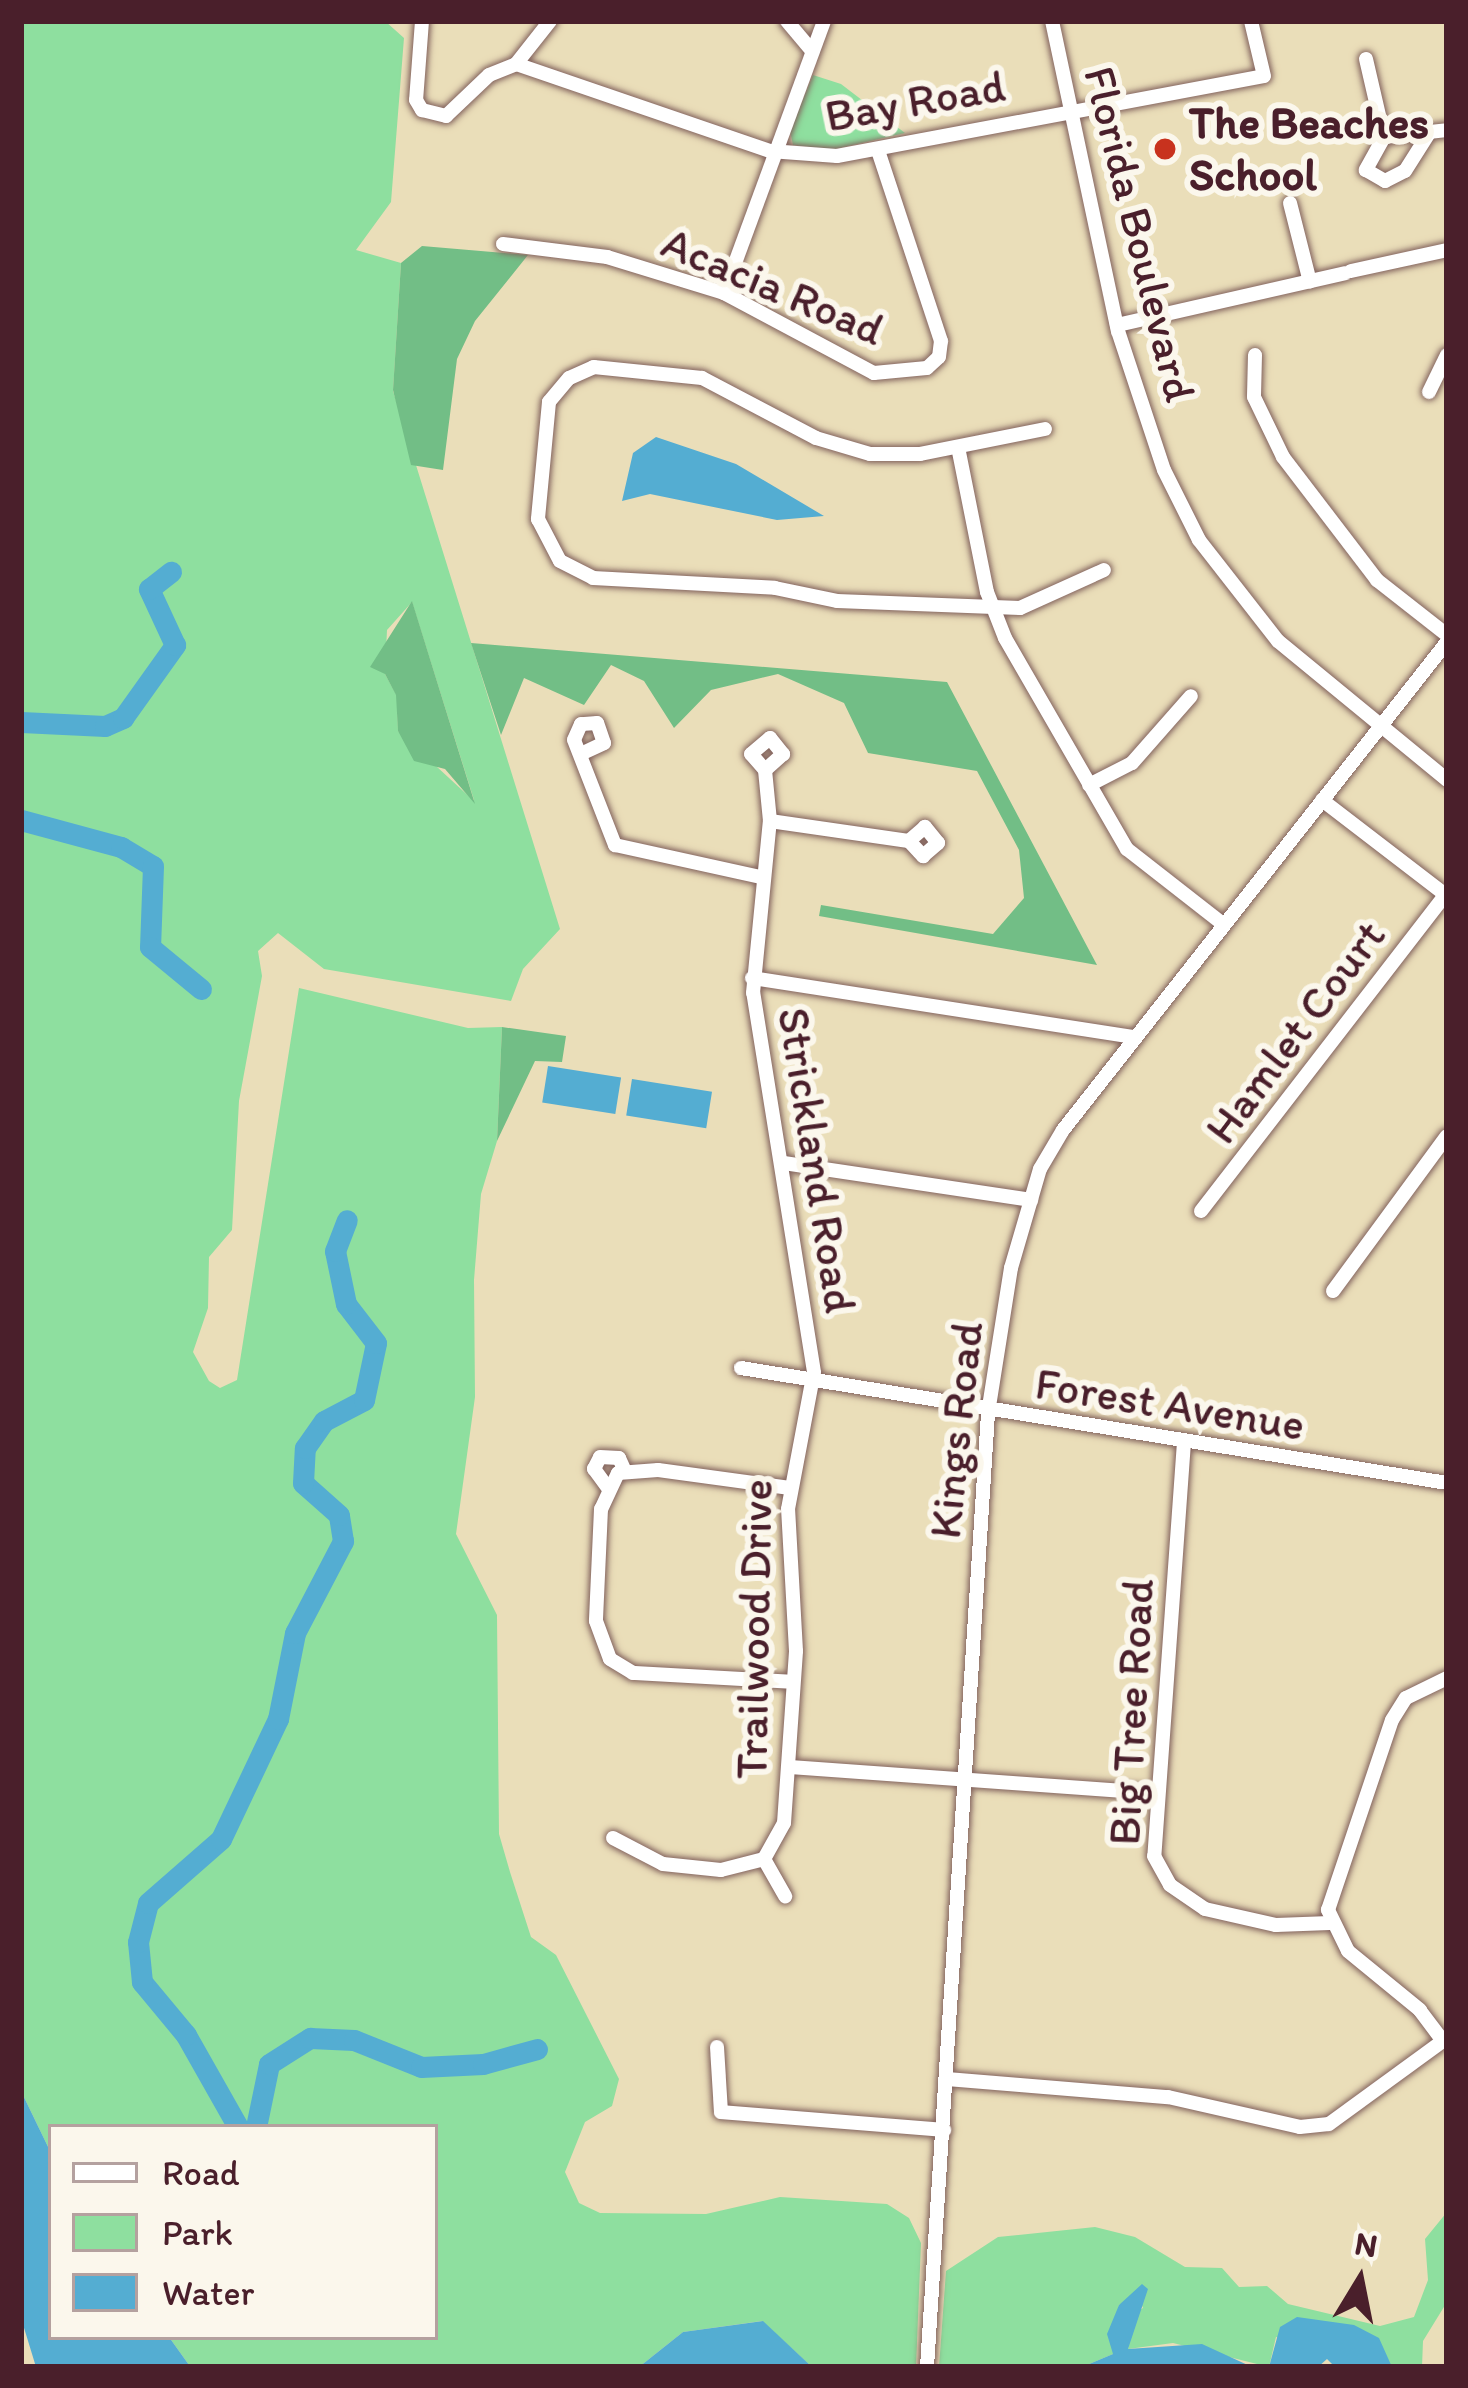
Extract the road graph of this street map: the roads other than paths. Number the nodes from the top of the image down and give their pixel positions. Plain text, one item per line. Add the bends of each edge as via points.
1 (422, 21) edge
2 (550, 21) edge
3 (788, 21) edge
4 (824, 21) edge
5 (1052, 21) edge
6 (1251, 21) edge
7 (811, 50) junction
8 (1366, 59) dead end
9 (516, 64) junction
10 (1072, 116) junction
11 (1447, 130) edge
12 (1429, 133) junction
13 (1384, 137) junction
14 (878, 150) junction
15 (770, 151) junction
16 (1290, 203) dead end
17 (503, 244) dead end
18 (1447, 250) edge
19 (1310, 283) junction
20 (724, 293) junction
21 (1117, 325) junction
22 (1256, 355) dead end
23 (1447, 356) edge
24 (1429, 392) dead end
25 (1045, 429) dead end
26 (958, 447) junction
27 (1104, 570) dead end
28 (995, 611) junction
29 (1447, 639) edge
30 (1191, 696) dead end
31 (1378, 725) junction
32 (585, 752) dead end
33 (765, 770) dead end
34 (1447, 780) edge
35 (1089, 784) junction
36 (1322, 800) junction
37 (770, 821) junction
38 (909, 841) dead end
39 (761, 877) junction
40 (1446, 895) edge
41 (1223, 924) junction
42 (752, 978) junction
43 (1135, 1037) junction
44 (1447, 1136) edge
45 (784, 1163) junction
46 (1031, 1200) junction
47 (1201, 1211) dead end
48 (1333, 1291) dead end
49 (741, 1368) dead end
50 (814, 1380) junction
51 (988, 1413) junction
52 (1184, 1442) junction
53 (624, 1469) junction
54 (1447, 1483) edge
55 (608, 1488) junction
56 (790, 1488) junction
57 (1447, 1678) edge
58 (794, 1682) junction
59 (790, 1767) junction
60 (966, 1780) junction
61 (1155, 1793) junction
62 (613, 1838) dead end
63 (764, 1859) junction
64 (785, 1896) dead end
65 (1330, 1922) junction
66 (1445, 2039) edge
67 (717, 2047) dead end
68 (947, 2079) junction
69 (944, 2130) junction
70 (927, 2367) edge

1 - 9 street via 416,100 446,116 489,75
2 - 9 street
3 - 7 street
4 - 7 street
5 - 10 street, Florida Boulevard
6 - 10 street, Bay Road via 1264,76
7 - 15 street
8 - 13 street
9 - 15 street, Bay Road
10 - 14 street, Bay Road via 1056,110
10 - 21 street, Florida Boulevard
11 - 12 street
12 - 13 street
12 - 13 street via 1405,171 1385,181 1366,170
14 - 15 street, Bay Road via 802,157
14 - 20 street, Acacia Road via 912,241 939,357 926,368 874,373
15 - 20 street
16 - 19 street
17 - 20 street, Acacia Road via 607,256
18 - 19 street
19 - 21 street
21 - 31 street, Florida Boulevard via 1164,470 1198,540 1279,641
22 - 29 street via 1254,397 1282,458 1377,580
23 - 24 street
25 - 26 street
26 - 28 street
26 - 28 street via 904,456 853,451 702,378 595,367 569,378 548,402 538,519 560,560 593,578
27 - 28 street
28 - 35 street
29 - 31 street, Kings Road
30 - 35 street via 1132,763
31 - 34 street, Florida Boulevard
31 - 36 street, Kings Road
32 - 39 street via 592,799 615,845
33 - 37 street
35 - 41 street via 1127,849
36 - 40 street
36 - 41 street, Kings Road
37 - 38 street
37 - 39 street
39 - 42 street
40 - 47 street, Hamlet Court
41 - 43 street, Kings Road
42 - 43 street, Strickland Road
42 - 45 street, Strickland Road
43 - 46 street, Kings Road via 1049,1150
44 - 48 street
45 - 46 street
45 - 50 street, Strickland Road
46 - 51 street, Kings Road via 1011,1268
49 - 50 street, Forest Avenue
50 - 51 street, Forest Avenue
50 - 56 street, Trailwood Drive
51 - 52 street, Forest Avenue
51 - 60 street, Kings Road
52 - 54 street, Forest Avenue
52 - 61 street, Big Tree Road
53 - 55 street
53 - 55 street via 619,1458 600,1456 594,1469
53 - 56 street
55 - 58 street via 596,1621 610,1659 644,1676
56 - 58 street, Trailwood Drive
57 - 65 street via 1406,1698 1392,1720 1330,1895
58 - 59 street, Trailwood Drive
59 - 60 street
59 - 63 street, Trailwood Drive via 784,1823
60 - 61 street
60 - 68 street, Kings Road
61 - 65 street, Big Tree Road via 1154,1856 1186,1899 1244,1920
62 - 63 street via 647,1858 695,1870
63 - 64 street
65 - 66 street via 1348,1952
66 - 68 street via 1329,2124 1300,2127 1168,2096
67 - 69 street via 721,2112
68 - 69 street, Kings Road
69 - 70 street, Kings Road

